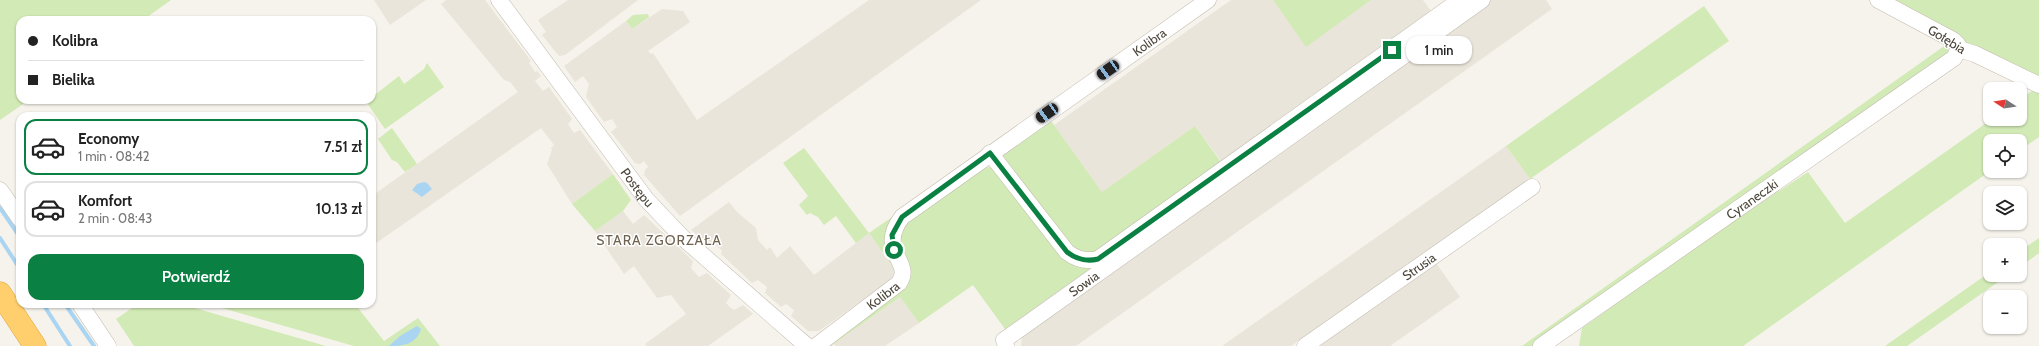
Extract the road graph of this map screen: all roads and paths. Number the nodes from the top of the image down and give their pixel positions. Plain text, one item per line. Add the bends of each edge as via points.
1 (499, 0) edge
2 (1208, 0) edge
3 (1460, 0) edge
4 (1482, 0) edge
5 (1878, 0) edge
6 (1959, 49) junction
7 (2039, 85) edge
8 (990, 153) junction
9 (1532, 187) dead end
10 (0, 190) edge
11 (16, 213) edge
12 (0, 293) edge
13 (83, 308) edge
14 (35, 346) edge
15 (108, 346) edge
16 (807, 346) edge
17 (816, 346) edge
18 (1006, 346) edge
19 (1305, 346) edge
20 (1542, 346) edge

1 - 16 street, Postępu via 646,199 683,238
2 - 8 street, Kolibra
3 - 8 street via 1098,259 1078,259 1067,252
4 - 18 street, Sowia via 1004,340
5 - 6 street, Gołębia via 1954,40
6 - 7 street, Gołębia via 1975,54
6 - 20 street, Cyraneczki via 1949,62
8 - 17 street, Kolibra via 902,217 892,235 894,250 903,270 900,283
9 - 19 street, Strusia
10 - 11 street
12 - 14 highway
13 - 15 street

